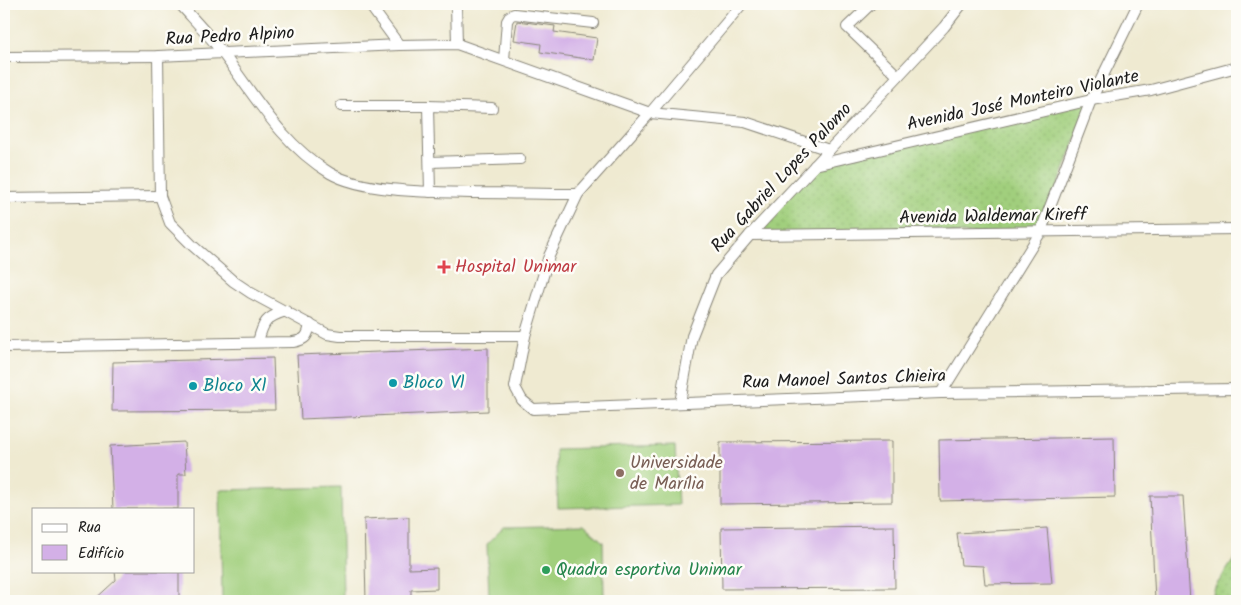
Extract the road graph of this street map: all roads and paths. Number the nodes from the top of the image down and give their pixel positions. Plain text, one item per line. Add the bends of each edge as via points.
1 (180, 4) edge
2 (369, 4) edge
3 (456, 4) edge
4 (742, 4) edge
5 (871, 4) edge
6 (962, 4) edge
7 (1138, 4) edge
8 (593, 23) dead end
9 (457, 44) junction
10 (399, 45) junction
11 (223, 54) junction
12 (158, 56) junction
13 (4, 57) edge
14 (504, 60) junction
15 (1237, 67) edge
16 (898, 76) junction
17 (1091, 100) junction
18 (341, 106) dead end
19 (428, 106) junction
20 (492, 108) dead end
21 (650, 113) junction
22 (829, 150) junction
23 (520, 159) dead end
24 (430, 162) junction
25 (815, 165) junction
26 (430, 192) junction
27 (578, 194) junction
28 (160, 196) junction
29 (4, 198) edge
30 (1237, 229) edge
31 (1040, 233) junction
32 (750, 236) junction
33 (286, 311) junction
34 (310, 324) junction
35 (525, 336) junction
36 (258, 342) junction
37 (4, 346) edge
38 (1237, 389) edge
39 (941, 393) junction
40 (680, 403) junction

1 - 11 street
2 - 10 street
3 - 9 street
4 - 21 street
5 - 16 street via 847,27
6 - 16 street, Rua Gabriel Lopes Palomo
7 - 17 street
8 - 14 street via 514,14 507,21
9 - 10 street, Rua Pedro Alpino
9 - 14 street
10 - 11 street, Rua Pedro Alpino
11 - 12 street, Rua Pedro Alpino
11 - 26 street via 276,127 331,174 357,183
12 - 13 street, Rua Pedro Alpino
12 - 28 street
14 - 21 street
15 - 17 street, Avenida José Monteiro Violante via 1152,90
16 - 22 street, Rua Gabriel Lopes Palomo
17 - 25 street, Avenida José Monteiro Violante
17 - 31 street
18 - 19 street
19 - 20 street
19 - 24 street
21 - 22 street via 745,122
21 - 27 street
22 - 25 street, Rua Gabriel Lopes Palomo
23 - 24 street
24 - 26 street
25 - 32 street, Rua Gabriel Lopes Palomo
26 - 27 street
27 - 35 street via 549,256
28 - 29 street
28 - 33 street via 170,223 193,246 233,281
30 - 31 street, Avenida Waldemar Kireff
31 - 32 street, Avenida Waldemar Kireff
31 - 39 street
32 - 40 street, Rua Gabriel Lopes Palomo via 716,274 692,336
33 - 34 street
33 - 36 street via 268,318
34 - 35 street via 326,334 340,336
34 - 36 street via 304,340
35 - 40 street, Rua Manoel Santos Chieira via 516,387 522,400 533,409
36 - 37 street
38 - 39 street, Rua Manoel Santos Chieira
39 - 40 street, Rua Manoel Santos Chieira

